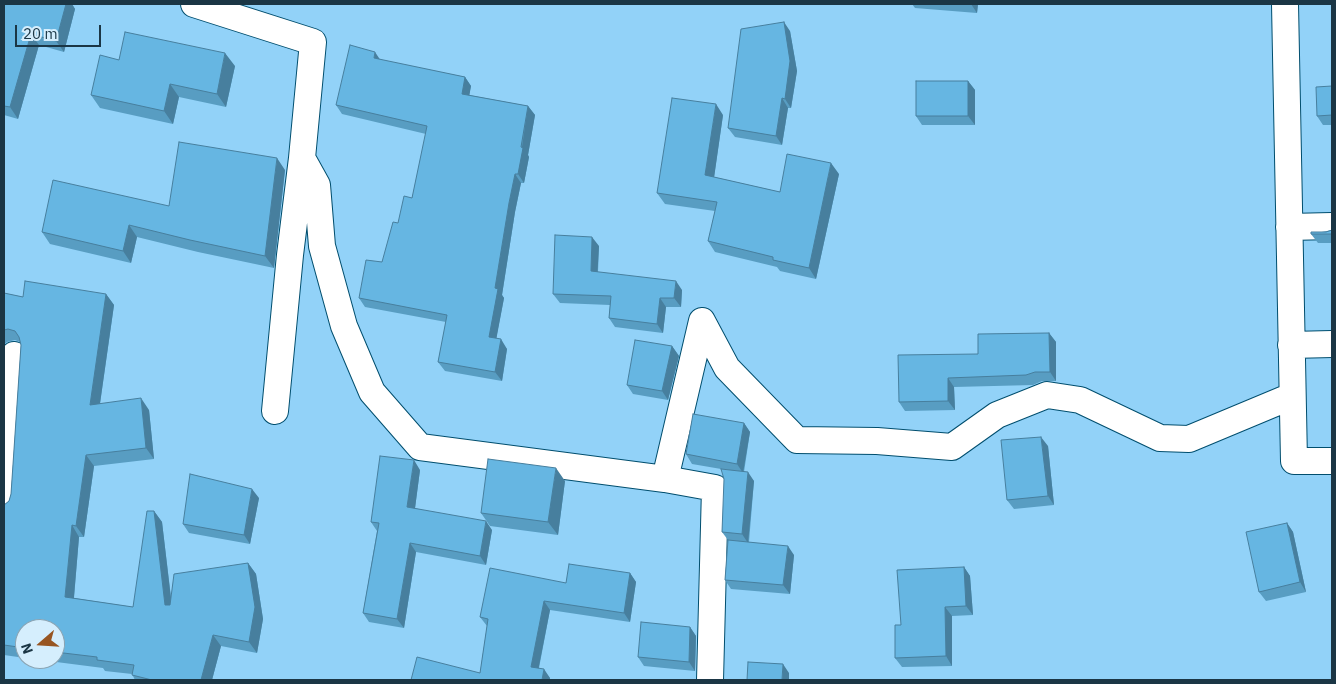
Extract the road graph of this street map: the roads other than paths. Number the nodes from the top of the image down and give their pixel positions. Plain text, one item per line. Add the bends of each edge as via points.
1 (194, 4) edge
2 (1285, 4) edge
3 (302, 158) junction
4 (1332, 226) edge
5 (1289, 227) junction
6 (1332, 344) edge
7 (1291, 345) junction
8 (14, 355) dead end
9 (1292, 396) junction
10 (275, 412) dead end
11 (1332, 461) edge
12 (664, 479) junction
13 (4, 504) edge
14 (710, 680) edge

1 - 3 street via 314,42
2 - 5 street
3 - 10 street
3 - 12 street via 317,185 322,246 344,326 372,392 420,447
4 - 5 street
5 - 7 street
6 - 7 street
7 - 9 street
8 - 13 street
9 - 11 street via 1294,461
9 - 12 street via 1189,439 1160,438 1080,400 1047,395 997,415 952,447 877,441 797,440 727,368 702,321
12 - 14 street via 715,488

